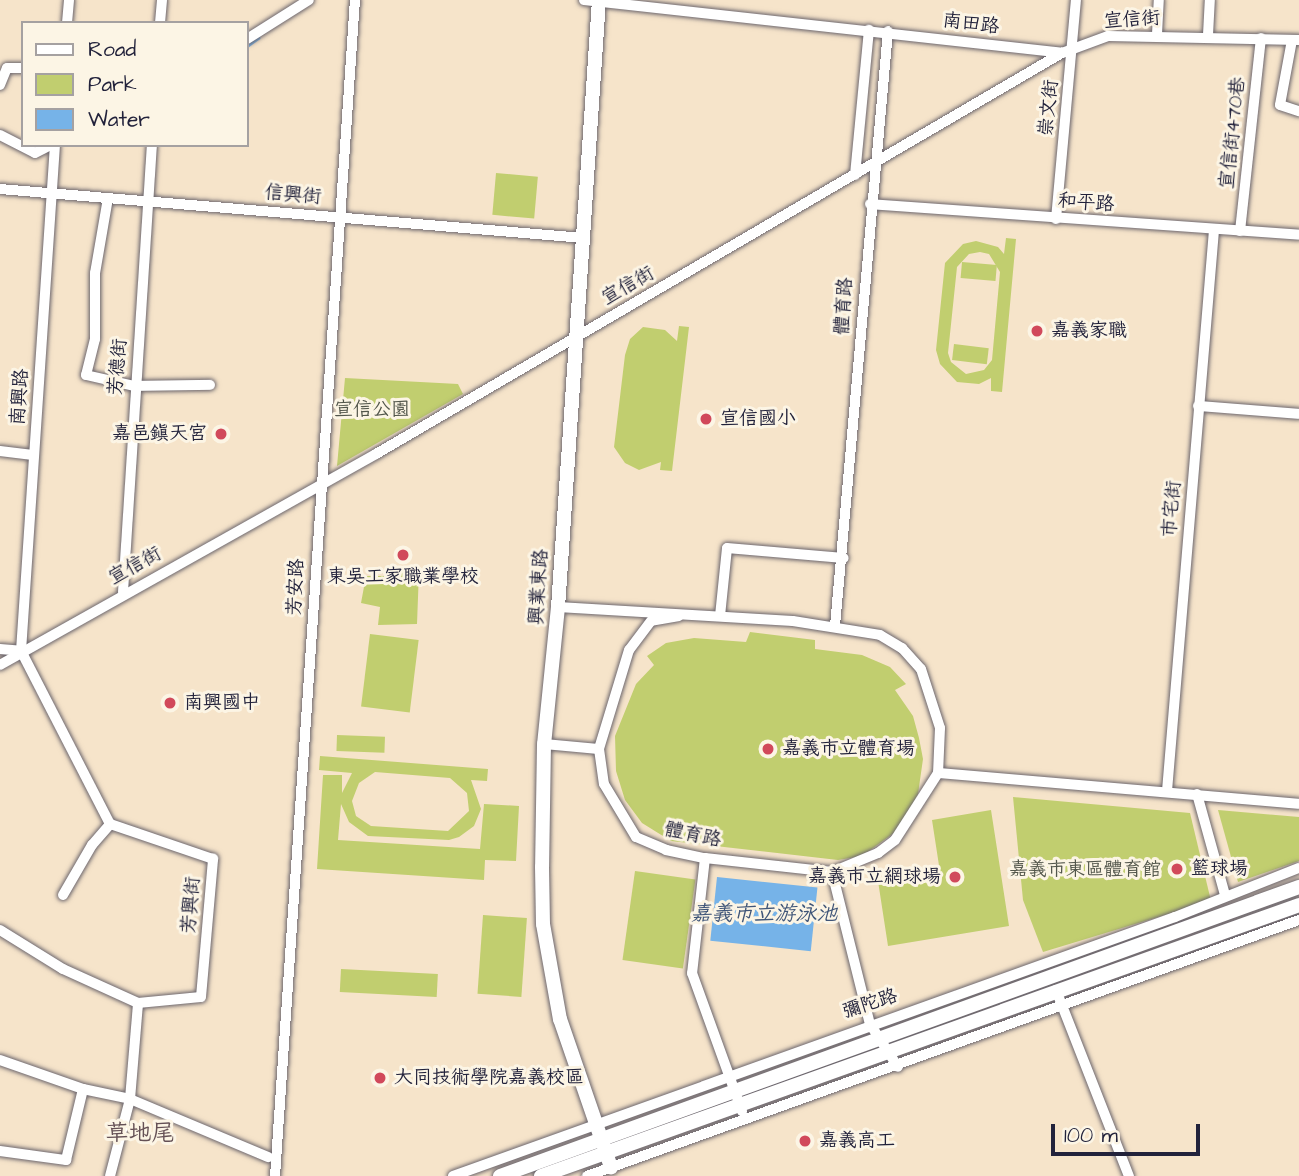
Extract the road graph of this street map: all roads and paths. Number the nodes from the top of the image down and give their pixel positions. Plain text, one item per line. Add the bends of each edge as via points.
1 (69, 0) edge
2 (162, 0) edge
3 (309, 0) edge
4 (355, 0) edge
5 (584, 0) edge
6 (1076, 0) edge
7 (1160, 0) edge
8 (1210, 0) edge
9 (599, 1) edge
10 (67, 21) edge
11 (160, 21) edge
12 (869, 30) junction
13 (888, 31) junction
14 (1157, 34) junction
15 (1208, 35) junction
16 (248, 38) edge
17 (1261, 38) junction
18 (1295, 40) edge
19 (1068, 50) junction
20 (21, 68) edge
21 (0, 85) edge
22 (1299, 111) edge
23 (0, 135) edge
24 (21, 146) edge
25 (23, 147) edge
26 (48, 147) edge
27 (53, 147) edge
28 (152, 147) edge
29 (873, 165) junction
30 (855, 175) junction
31 (0, 189) edge
32 (51, 193) junction
33 (108, 198) junction
34 (150, 199) junction
35 (870, 204) junction
36 (339, 217) junction
37 (1056, 219) junction
38 (1214, 230) junction
39 (1240, 231) junction
40 (1299, 235) edge
41 (583, 238) junction
42 (576, 337) junction
43 (211, 385) dead end
44 (134, 386) junction
45 (1198, 406) junction
46 (1299, 414) edge
47 (0, 452) edge
48 (33, 455) junction
49 (319, 484) junction
50 (844, 558) junction
51 (123, 592) junction
52 (558, 607) junction
53 (695, 613) junction
54 (720, 616) junction
55 (835, 625) junction
56 (0, 649) edge
57 (21, 651) junction
58 (0, 665) edge
59 (544, 744) junction
60 (599, 749) junction
61 (939, 773) junction
62 (1167, 791) junction
63 (1197, 794) junction
64 (1299, 804) edge
65 (110, 824) junction
66 (705, 858) junction
67 (1299, 868) edge
68 (832, 872) junction
69 (1299, 887) edge
70 (63, 895) dead end
71 (1225, 895) junction
72 (1299, 905) edge
73 (1299, 920) edge
74 (0, 930) edge
75 (1056, 990) junction
76 (138, 1003) junction
77 (1063, 1007) junction
78 (870, 1018) junction
79 (878, 1039) junction
80 (787, 1053) junction
81 (886, 1053) junction
82 (0, 1060) edge
83 (898, 1067) junction
84 (794, 1070) junction
85 (726, 1072) junction
86 (83, 1089) junction
87 (802, 1092) junction
88 (737, 1098) junction
89 (130, 1099) junction
90 (746, 1119) junction
91 (596, 1124) junction
92 (601, 1139) junction
93 (509, 1150) junction
94 (0, 1151) edge
95 (268, 1157) dead end
96 (609, 1160) junction
97 (518, 1173) edge
98 (110, 1176) edge
99 (275, 1176) edge
100 (453, 1176) edge
101 (500, 1176) edge
102 (541, 1176) edge
103 (587, 1176) edge
104 (1129, 1176) edge

1 - 10 street
2 - 11 street
3 - 16 street
4 - 36 street, 芳安路
5 - 9 street, 南田路
6 - 19 street, 崇文街
7 - 14 street
8 - 15 street
9 - 12 street, 南田路
9 - 41 street, 興業東路
12 - 13 street, 南田路
12 - 30 street
13 - 19 street, 南田路
13 - 29 street, 體育路
14 - 15 street, 宣信街
14 - 19 street, 宣信街 via 1108,36
15 - 17 street, 宣信街
17 - 18 street, 宣信街
17 - 39 street, 宣信街470巷
18 - 22 street via 1280,105
19 - 29 street, 宣信街
19 - 37 street, 崇文街
20 - 21 street via 7,68
23 - 24 street
25 - 26 street via 34,153
27 - 32 street, 南興路
28 - 34 street, 芳德街
29 - 30 street, 宣信街
29 - 35 street, 體育路
30 - 42 street, 宣信街
31 - 32 street, 信興街
32 - 33 street, 信興街
32 - 48 street, 南興路
33 - 34 street, 信興街
33 - 44 street via 95,273 96,339 86,375
34 - 36 street, 信興街
34 - 44 street, 芳德街
35 - 37 street, 和平路
35 - 50 street, 體育路
36 - 41 street, 信興街
36 - 49 street, 芳安路
37 - 38 street, 和平路
38 - 39 street, 和平路
38 - 45 street, 市宅街
39 - 40 street, 和平路
41 - 42 street, 興業東路
42 - 49 street, 宣信街
42 - 52 street, 興業東路
43 - 44 street
44 - 51 street, 芳德街
45 - 46 street
45 - 62 street, 市宅街
47 - 48 street
48 - 57 street, 南興路
49 - 51 street, 宣信街
49 - 99 street, 芳安路
50 - 54 street via 727,548
50 - 55 street, 體育路
51 - 57 street, 宣信街
52 - 53 street, 體育路
52 - 59 street, 興業東路
53 - 54 street, 體育路
53 - 60 street, 體育路 via 651,621 629,650
54 - 55 street, 體育路
55 - 61 street, 體育路 via 880,635 902,648 921,669 940,728
56 - 57 street
57 - 58 street, 宣信街
57 - 65 street
59 - 60 street
59 - 91 street, 興業東路 via 543,924 560,1019
60 - 66 street, 體育路 via 604,784 636,837 666,850
61 - 62 street
61 - 68 street, 體育路 via 895,840 878,853
62 - 63 street
63 - 64 street
63 - 71 street
65 - 70 street
65 - 76 street, 芳興街 via 213,859 201,997
66 - 68 street, 體育路
66 - 85 street via 692,973
67 - 71 street, 彌陀路
68 - 78 street
69 - 79 street, 彌陀路
71 - 78 street, 彌陀路
72 - 75 street, 彌陀路
73 - 77 street, 彌陀路
74 - 76 street, 芳興街 via 63,969
75 - 77 street
75 - 81 street, 彌陀路
76 - 89 street
77 - 83 street, 彌陀路
77 - 104 street
78 - 79 street
78 - 80 street, 彌陀路
79 - 81 street
79 - 84 street, 彌陀路
80 - 84 street
80 - 85 street, 彌陀路
81 - 83 street
81 - 87 street, 彌陀路
82 - 86 street
83 - 87 street, 彌陀路
84 - 87 street
84 - 88 street, 彌陀路
85 - 88 street
85 - 91 street, 彌陀路
86 - 89 street
86 - 94 street via 66,1160
87 - 88 street, 彌陀路
87 - 90 street, 彌陀路
88 - 90 street
88 - 92 street, 彌陀路
88 - 96 street, 彌陀路
89 - 95 street
89 - 98 street
90 - 96 street, 彌陀路
91 - 92 street, 興業東路
91 - 93 street, 彌陀路
92 - 96 street, 興業東路
92 - 97 street, 彌陀路
93 - 97 street
93 - 100 street, 彌陀路
96 - 102 street, 彌陀路
96 - 103 street, 彌陀路
97 - 101 street, 彌陀路

